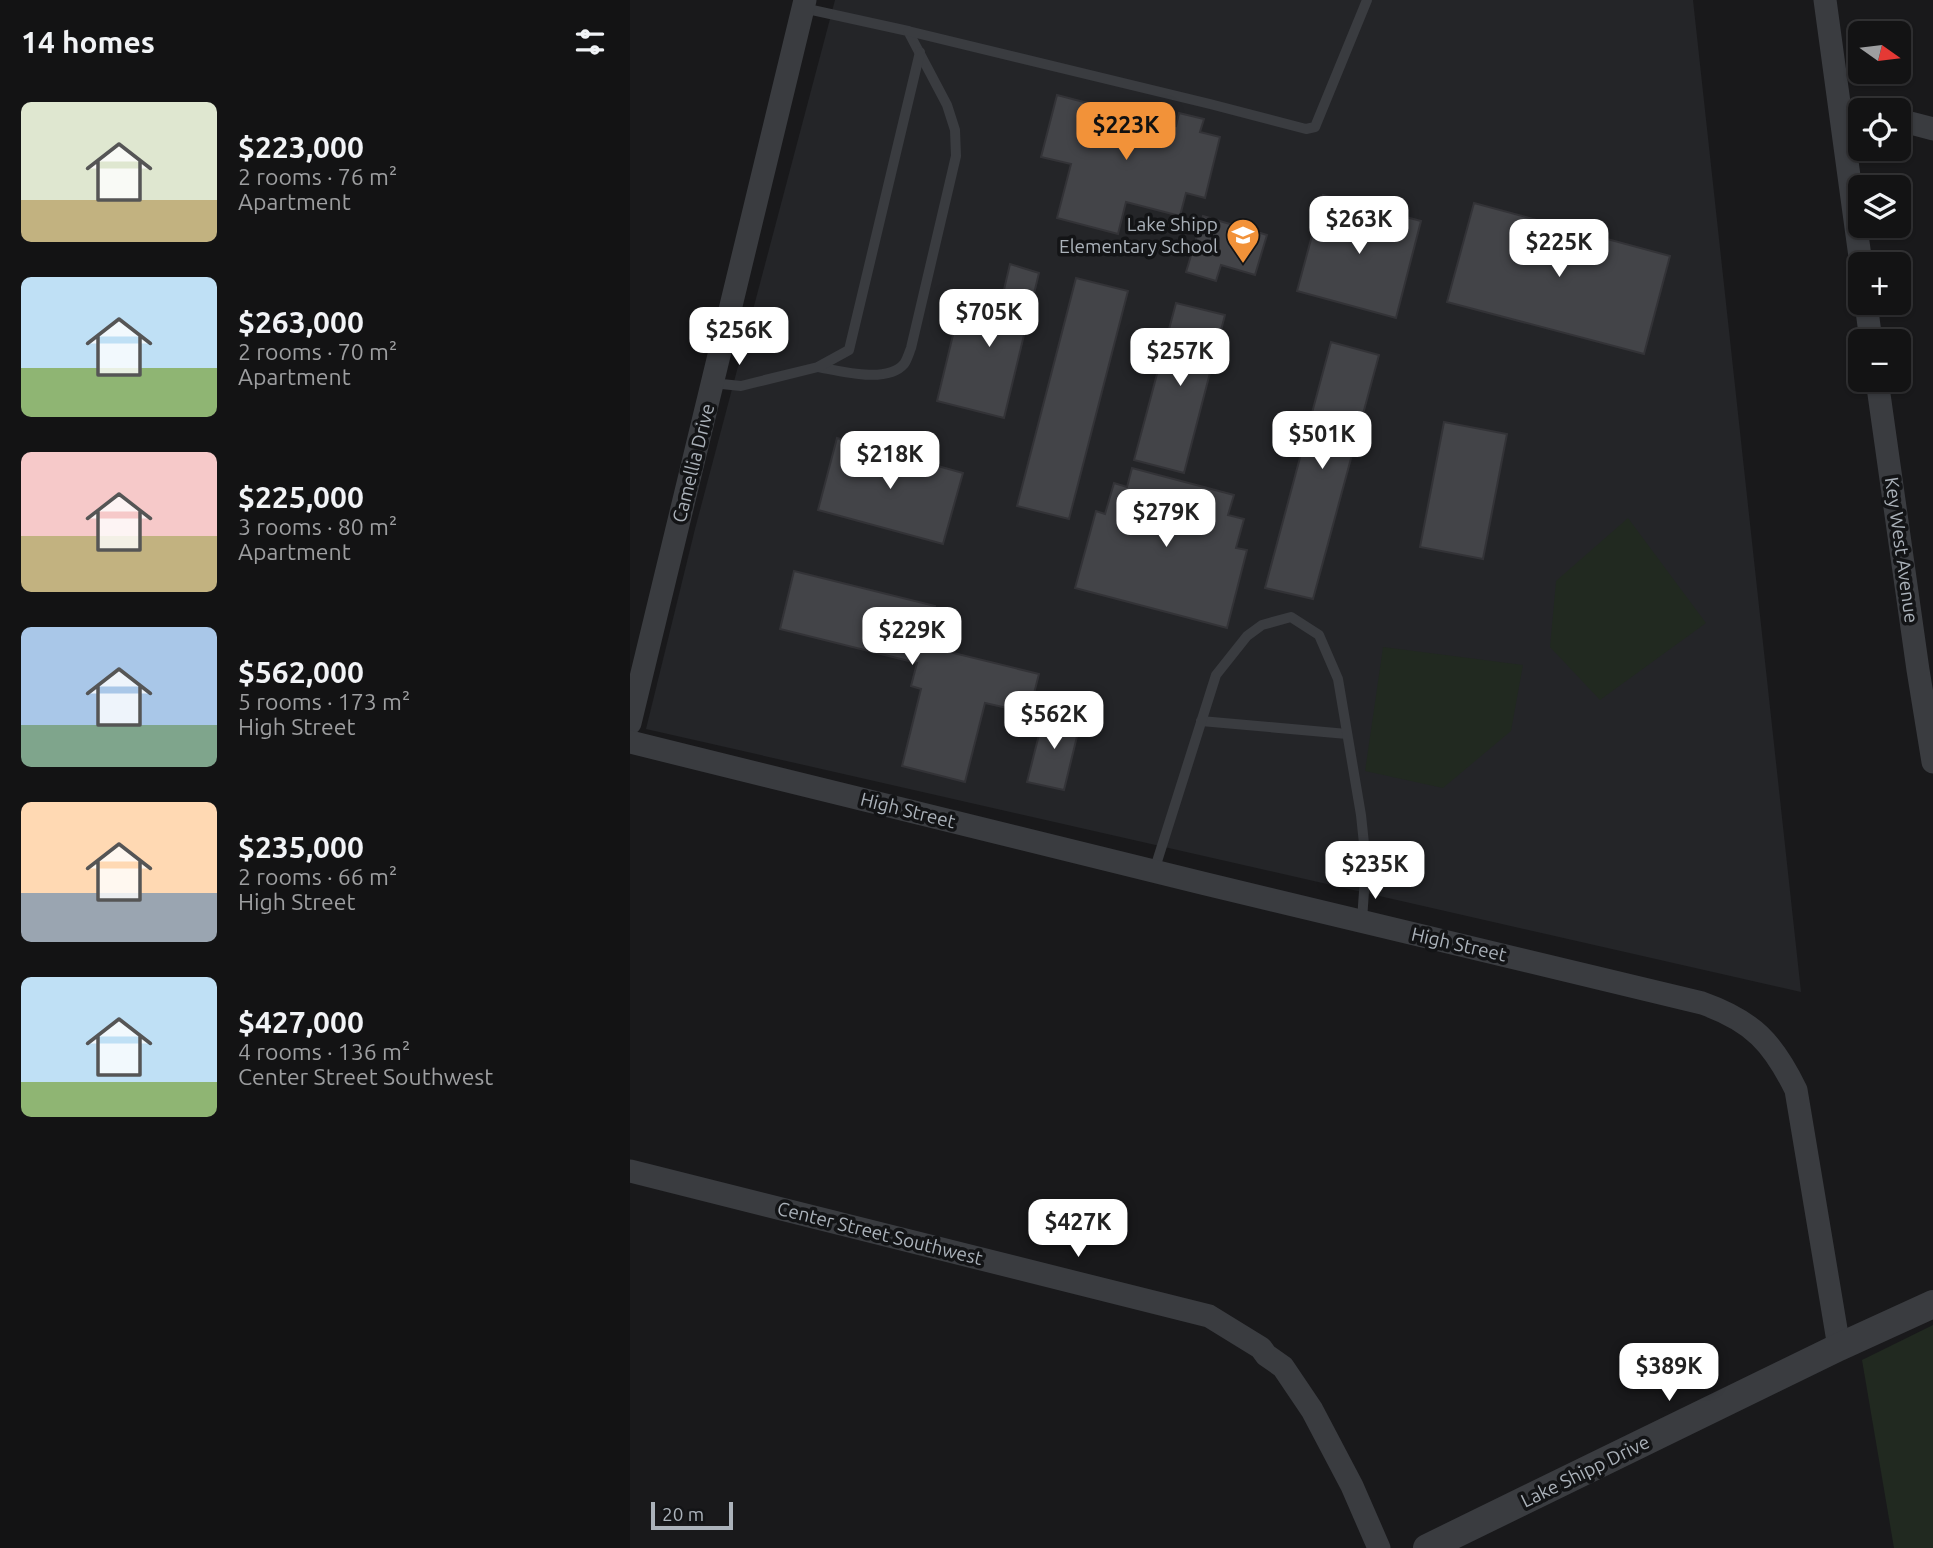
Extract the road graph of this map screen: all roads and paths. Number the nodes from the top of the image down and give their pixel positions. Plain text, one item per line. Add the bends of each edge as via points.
1 (1367, 0) edge
2 (1825, 0) edge
3 (804, 4) edge
4 (908, 31) junction
5 (920, 52) junction
6 (1848, 99) edge
7 (1911, 123) edge
8 (1933, 129) edge
9 (1854, 161) edge
10 (1860, 252) edge
11 (818, 367) junction
12 (712, 383) junction
13 (1879, 392) edge
14 (1202, 721) junction
15 (630, 723) edge
16 (1347, 734) junction
17 (630, 742) edge
18 (1933, 762) edge
19 (1154, 871) junction
20 (1362, 920) junction
21 (630, 1171) edge
22 (1933, 1304) edge
23 (1839, 1347) junction
24 (1379, 1548) edge
25 (1427, 1548) edge

1 - 4 lane via 1315,127 1306,129
2 - 6 street
3 - 4 lane
3 - 12 street, Camellia Drive
4 - 5 lane
5 - 11 lane via 849,350
5 - 11 lane via 947,105 955,130 956,156 911,348 904,364 890,373 869,375
7 - 8 street
9 - 10 street
11 - 12 lane via 741,386
12 - 15 street, Camellia Drive
13 - 18 street, Key West Avenue
14 - 16 lane
14 - 16 lane via 1216,675 1247,636 1262,625 1291,617 1319,635 1338,679
14 - 19 lane
16 - 20 lane via 1366,863
17 - 19 street, High Street
19 - 20 street, High Street
20 - 23 street, High Street via 1702,1003 1742,1021 1760,1035 1780,1058 1796,1090
21 - 24 street, Center Street Southwest via 1209,1316 1261,1348 1300,1390 1352,1486
22 - 23 street, Lake Shipp Drive
23 - 25 street, Lake Shipp Drive

